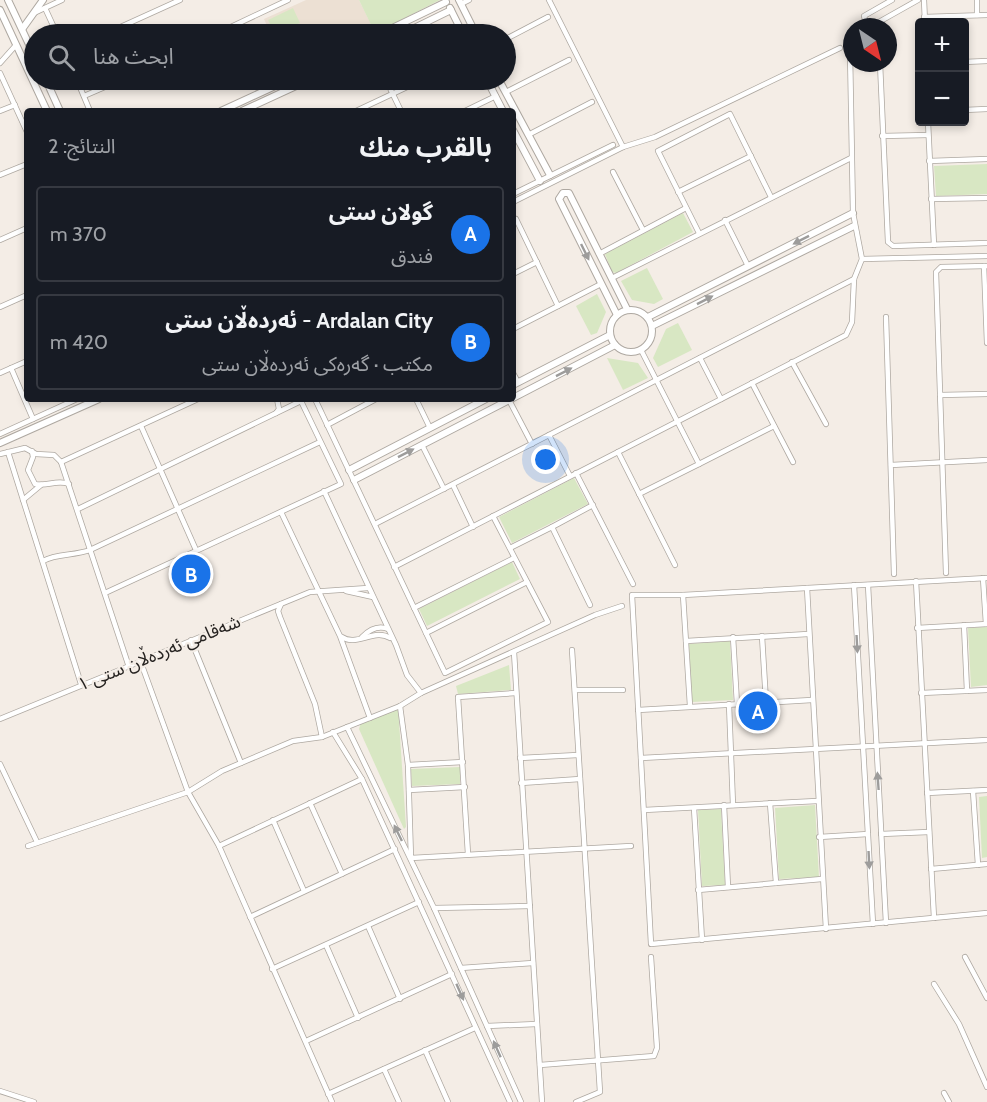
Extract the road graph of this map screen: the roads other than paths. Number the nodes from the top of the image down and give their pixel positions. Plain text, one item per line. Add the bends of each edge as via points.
1 (8, 0) edge
2 (43, 0) edge
3 (62, 0) edge
4 (180, 0) edge
5 (288, 0) edge
6 (469, 0) edge
7 (549, 0) edge
8 (876, 0) edge
9 (892, 0) edge
10 (918, 0) edge
11 (924, 0) edge
12 (977, 0) edge
13 (446, 1) edge
14 (460, 2) edge
15 (879, 7) junction
16 (45, 8) junction
17 (0, 10) edge
18 (451, 10) junction
19 (34, 13) junction
20 (977, 15) junction
21 (987, 15) edge
22 (548, 17) dead end
23 (863, 18) edge
24 (889, 18) edge
25 (925, 18) edge
26 (946, 18) edge
27 (26, 24) edge
28 (52, 24) edge
29 (127, 24) edge
30 (237, 24) edge
31 (400, 24) edge
32 (422, 24) edge
33 (458, 24) edge
34 (471, 24) edge
35 (23, 28) edge
36 (516, 34) edge
37 (16, 45) junction
38 (840, 48) dead end
39 (569, 60) dead end
40 (987, 61) edge
41 (24, 62) edge
42 (969, 62) edge
43 (0, 63) edge
44 (850, 72) edge
45 (880, 72) edge
46 (0, 73) edge
47 (516, 87) edge
48 (37, 90) edge
49 (51, 90) edge
50 (81, 90) edge
51 (98, 90) edge
52 (266, 90) edge
53 (283, 90) edge
54 (391, 90) edge
55 (400, 90) edge
56 (493, 90) edge
57 (510, 90) edge
58 (506, 92) joint
59 (393, 93) junction
60 (84, 96) junction
61 (496, 96) junction
62 (592, 102) dead end
63 (15, 105) junction
64 (46, 108) edge
65 (59, 108) edge
66 (89, 108) edge
67 (227, 108) edge
68 (248, 108) edge
69 (362, 108) edge
70 (400, 108) edge
71 (471, 108) edge
72 (502, 108) edge
73 (514, 108) edge
74 (987, 109) edge
75 (969, 110) edge
76 (0, 111) edge
77 (516, 112) edge
78 (24, 125) edge
79 (928, 126) edge
80 (528, 135) junction
81 (928, 135) junction
82 (882, 136) junction
83 (516, 142) edge
84 (613, 145) dead end
85 (623, 147) junction
86 (751, 156) junction
87 (851, 158) junction
88 (987, 159) edge
89 (929, 161) junction
90 (24, 165) edge
91 (613, 172) dead end
92 (0, 175) edge
93 (550, 176) junction
94 (540, 181) junction
95 (678, 192) junction
96 (516, 193) edge
97 (771, 197) junction
98 (987, 198) edge
99 (516, 200) edge
100 (931, 200) junction
101 (686, 208) junction
102 (853, 213) junction
103 (516, 219) edge
104 (725, 220) junction
105 (854, 226) junction
106 (24, 229) edge
107 (644, 230) junction
108 (699, 233) junction
109 (0, 240) edge
110 (987, 243) edge
111 (934, 245) junction
112 (599, 254) junction
113 (987, 256) edge
114 (862, 259) junction
115 (537, 262) junction
116 (748, 266) junction
117 (986, 266) edge
118 (516, 272) edge
119 (612, 278) junction
120 (854, 279) junction
121 (601, 284) junction
122 (24, 296) edge
123 (558, 306) junction
124 (0, 307) edge
125 (627, 309) junction
126 (617, 315) junction
127 (648, 317) junction
128 (886, 317) dead end
129 (652, 326) junction
130 (516, 327) edge
131 (610, 335) junction
132 (987, 343) edge
133 (615, 345) junction
134 (641, 350) junction
135 (700, 358) junction
136 (24, 362) edge
137 (792, 362) junction
138 (11, 368) junction
139 (0, 373) edge
140 (657, 380) junction
141 (752, 382) junction
142 (516, 383) edge
143 (987, 393) edge
144 (940, 394) junction
145 (516, 396) edge
146 (24, 398) edge
147 (721, 399) junction
148 (26, 402) edge
149 (70, 402) edge
150 (92, 402) edge
151 (192, 402) edge
152 (278, 402) edge
153 (296, 402) edge
154 (301, 402) edge
155 (316, 402) edge
156 (370, 402) edge
157 (417, 402) edge
158 (480, 402) edge
159 (505, 402) edge
160 (512, 402) edge
161 (276, 412) junction
162 (33, 419) junction
163 (677, 422) junction
164 (826, 424) dead end
165 (327, 425) junction
166 (141, 426) junction
167 (774, 426) junction
168 (430, 428) junction
169 (0, 434) edge
170 (549, 435) junction
171 (320, 442) junction
172 (0, 443) edge
173 (532, 444) junction
174 (422, 445) junction
175 (32, 451) junction
176 (8, 452) junction
177 (618, 452) junction
178 (0, 454) edge
179 (987, 460) edge
180 (61, 462) junction
181 (793, 462) dead end
182 (943, 462) junction
183 (699, 464) junction
184 (891, 465) junction
185 (158, 468) junction
186 (349, 470) junction
187 (28, 471) junction
188 (573, 475) junction
189 (354, 480) junction
190 (18, 484) junction
191 (69, 484) junction
192 (41, 485) junction
193 (453, 485) junction
194 (444, 489) junction
195 (324, 491) junction
196 (639, 494) junction
197 (23, 500) junction
198 (593, 505) junction
199 (78, 508) junction
200 (177, 509) junction
201 (281, 512) junction
202 (493, 516) junction
203 (375, 524) junction
204 (473, 527) junction
205 (552, 527) junction
206 (510, 548) junction
207 (90, 550) junction
208 (196, 550) junction
209 (514, 558) junction
210 (43, 561) junction
211 (675, 565) dead end
212 (394, 567) junction
213 (946, 573) dead end
214 (894, 574) dead end
215 (985, 578) edge
216 (915, 581) junction
217 (527, 582) junction
218 (633, 584) dead end
219 (854, 585) junction
220 (868, 585) junction
221 (368, 588) junction
222 (807, 588) junction
223 (344, 590) junction
224 (319, 591) junction
225 (105, 593) junction
226 (683, 595) junction
227 (373, 597) junction
228 (282, 603) junction
229 (590, 605) dead end
230 (622, 606) dead end
231 (414, 608) junction
232 (986, 624) edge
233 (964, 626) junction
234 (917, 628) junction
235 (388, 629) junction
236 (426, 633) junction
237 (808, 634) junction
238 (340, 636) junction
239 (762, 636) junction
240 (362, 637) junction
241 (734, 638) junction
242 (191, 640) junction
243 (686, 641) junction
244 (394, 642) junction
245 (572, 650) dead end
246 (514, 652) junction
247 (140, 660) junction
248 (128, 664) junction
249 (81, 684) junction
250 (575, 690) junction
251 (623, 690) dead end
252 (987, 690) edge
253 (967, 691) junction
254 (421, 693) junction
255 (516, 693) junction
256 (921, 693) junction
257 (812, 700) junction
258 (766, 702) junction
259 (729, 704) junction
260 (737, 704) junction
261 (400, 706) junction
262 (690, 706) junction
263 (638, 710) junction
264 (370, 718) junction
265 (0, 719) edge
266 (347, 727) junction
267 (333, 732) junction
268 (322, 737) junction
269 (987, 740) edge
270 (924, 743) junction
271 (863, 746) junction
272 (875, 746) junction
273 (814, 749) junction
274 (730, 753) junction
275 (578, 755) junction
276 (520, 758) junction
277 (641, 758) junction
278 (463, 762) junction
279 (241, 763) junction
280 (0, 764) edge
281 (408, 765) junction
282 (580, 779) junction
283 (362, 780) junction
284 (521, 783) junction
285 (465, 787) junction
286 (409, 790) junction
287 (987, 790) edge
288 (973, 791) junction
289 (188, 792) junction
290 (927, 793) junction
291 (817, 801) junction
292 (310, 803) junction
293 (771, 803) junction
294 (724, 805) junction
295 (733, 805) junction
296 (694, 808) junction
297 (644, 810) junction
298 (273, 820) junction
299 (929, 832) junction
300 (868, 834) junction
301 (881, 834) junction
302 (819, 837) junction
303 (37, 843) junction
304 (28, 846) dead end
305 (219, 846) junction
306 (631, 846) dead end
307 (395, 849) junction
308 (585, 849) junction
309 (526, 850) junction
310 (468, 854) junction
311 (411, 858) junction
312 (987, 864) edge
313 (978, 865) junction
314 (931, 869) junction
315 (342, 874) junction
316 (822, 879) junction
317 (776, 883) junction
318 (728, 887) junction
319 (698, 890) junction
320 (304, 891) junction
321 (419, 902) junction
322 (530, 906) junction
323 (434, 908) junction
324 (987, 913) edge
325 (250, 917) junction
326 (934, 918) junction
327 (886, 923) junction
328 (873, 924) junction
329 (368, 926) junction
330 (825, 929) junction
331 (702, 940) junction
332 (450, 943) junction
333 (326, 945) junction
334 (440, 947) junction
335 (651, 957) dead end
336 (965, 957) dead end
337 (533, 963) junction
338 (461, 968) junction
339 (272, 969) junction
340 (452, 974) junction
341 (934, 984) dead end
342 (987, 998) edge
343 (400, 999) junction
344 (358, 1018) junction
345 (537, 1024) junction
346 (487, 1026) junction
347 (475, 1028) junction
348 (306, 1041) junction
349 (425, 1050) junction
350 (598, 1060) junction
351 (540, 1065) junction
352 (384, 1069) junction
353 (987, 1087) edge
354 (0, 1091) edge
355 (944, 1093) dead end
356 (328, 1094) junction
357 (34, 1102) edge
358 (332, 1102) edge
359 (399, 1102) edge
360 (448, 1102) edge
361 (510, 1102) edge
362 (521, 1102) edge
363 (542, 1102) edge
364 (576, 1102) edge
365 (949, 1102) edge

1 - 35 street
2 - 19 street
3 - 16 street
4 - 29 street
5 - 30 street
6 - 14 street
7 - 85 street
8 - 15 street
9 - 15 street
10 - 24 street
11 - 25 street
12 - 20 street
13 - 18 street
13 - 31 street
14 - 34 street
15 - 23 street
16 - 19 street
16 - 28 street
17 - 37 street
18 - 32 street
18 - 33 street
19 - 27 street
20 - 21 street
20 - 26 street
22 - 36 street
37 - 41 street
37 - 43 street
38 - 85 street via 655,137
39 - 47 street
40 - 42 street
44 - 87 street
45 - 82 street
46 - 63 street
48 - 64 street
49 - 65 street
50 - 60 street
51 - 60 street
52 - 67 street
53 - 68 street
54 - 59 street
55 - 59 street
56 - 61 street
57 - 58 street
58 - 73 street
59 - 69 street
59 - 70 street
60 - 66 street
61 - 71 street
61 - 72 street
62 - 80 street
63 - 76 street
63 - 78 street
74 - 75 street
77 - 80 street
79 - 81 street
80 - 93 street
81 - 82 street
81 - 89 street
82 - 111 street via 888,242 893,246
83 - 94 street
84 - 93 street
85 - 99 street
86 - 95 street
86 - 95 street via 730,114 658,151
86 - 97 street
87 - 97 street
87 - 102 street
88 - 89 street
89 - 100 street
90 - 92 street
91 - 107 street
93 - 94 street
94 - 96 street
95 - 101 street
97 - 104 street
98 - 100 street
100 - 111 street
101 - 107 street
101 - 108 street
102 - 105 street
102 -> 116 street
103 - 115 street
104 - 108 street
104 - 116 street
105 - 114 street
129 -> 105 street
106 - 109 street
107 - 112 street
108 - 119 street
110 - 111 street
112 - 119 street
112 -> 121 street via 569,194 561,194 559,199
113 - 114 street
114 - 120 street
115 - 118 street
115 - 123 street
116 - 127 street
117 - 132 street
117 - 144 street via 941,267 936,272
119 - 125 street
120 - 135 street
120 - 137 street via 850,330
121 - 123 street
121 - 126 street
122 - 124 street
123 - 130 street
125 - 126 street
125 - 127 street
126 - 131 street
127 - 129 street
128 - 184 street
129 - 134 street via 652,337
131 - 133 street
131 - 142 street
133 - 134 street via 631,352
145 -> 133 street
134 - 140 street
135 - 140 street
135 - 147 street
136 - 138 street
137 - 141 street
137 - 164 street
138 - 139 street
138 - 146 street
140 - 163 street
140 - 170 street
141 - 147 street
141 - 167 street
143 - 144 street
144 - 182 street
147 - 163 street
148 - 162 street
149 - 162 street
150 - 172 street
151 - 166 street
152 - 161 street
153 - 161 street
154 - 171 street
155 - 165 street
156 - 165 street
157 - 168 street
158 - 168 street
159 - 174 street
160 - 173 street
161 - 185 street
162 - 169 street
163 - 177 street
163 - 183 street
165 - 186 street
166 - 180 street
166 - 185 street
167 - 181 street
167 - 183 street
168 - 186 street
170 - 173 street
170 - 188 street
171 - 195 street via 341,484
171 - 200 street
173 - 193 street
189 -> 174 street
174 - 194 street
175 - 176 street via 25,448
175 - 180 street via 54,455
175 - 187 street
176 - 178 street
176 - 190 street
177 - 188 street
177 - 196 street
179 - 182 street
180 - 191 street
182 - 184 street
182 - 213 street
183 - 196 street
184 - 214 street
185 - 199 street
185 - 200 street
186 - 189 street
187 - 190 street
187 - 192 street via 31,480
188 - 198 street
188 - 202 street
189 - 203 street
190 - 197 street
191 - 192 street via 61,481
191 - 199 street
192 - 197 street
193 - 194 street
193 - 204 street
194 - 203 street
195 - 201 street
195 - 221 street
196 - 211 street
197 - 210 street
198 - 205 street
198 - 218 street
199 - 207 street
200 - 207 street
200 - 208 street
201 - 208 street
201 - 224 street
202 - 204 street
202 - 206 street
203 - 212 street
204 - 212 street
205 - 206 street
205 - 229 street
206 - 209 street
207 - 210 street
207 - 225 street
208 - 225 street
209 - 217 street
209 - 231 street
210 - 249 street
212 - 231 street
215 - 216 street
215 - 232 street
216 - 220 street
216 - 234 street
217 - 236 street
217 - 236 street via 548,622 445,673
219 - 220 street
219 - 222 street
219 -> 271 street
220 - 272 street
221 - 223 street
221 - 227 street
222 - 226 street
222 - 237 street
223 - 224 street, شەقامی ئەردەڵان ستی ١
223 - 227 street
224 - 228 street, شەقامی ئەردەڵان ستی ١
224 - 238 street
225 - 248 street
226 - 243 street
226 - 263 street via 632,595
227 - 235 street
228 - 242 street, شەقامی ئەردەڵان ستی ١
228 - 268 street via 280,617 315,704
230 - 246 street
231 - 236 street
232 - 233 street
233 - 234 street
233 - 253 street
234 - 256 street
235 - 240 street via 374,629
235 - 244 street
237 - 239 street
237 - 257 street
238 - 240 street via 351,640
238 - 264 street
239 - 241 street
239 - 258 street
240 - 244 street via 384,634
241 - 243 street
241 - 260 street
242 - 247 street, شەقامی ئەردەڵان ستی ١
242 - 279 street
243 - 262 street
244 - 254 street via 410,682
245 - 250 street
246 - 254 street
246 - 255 street
247 - 248 street, شەقامی ئەردەڵان ستی ١
247 - 289 street
248 - 249 street, شەقامی ئەردەڵان ستی ١
249 - 265 street, شەقامی ئەردەڵان ستی ١
250 - 251 street
250 - 275 street
252 - 253 street
253 - 256 street
254 - 261 street
255 - 276 street
255 - 278 street via 458,697
256 - 270 street
257 - 258 street
257 - 273 street
258 - 260 street
259 - 260 street
259 - 262 street
259 - 274 street
261 - 264 street
261 - 281 street
262 - 263 street
263 - 277 street
264 - 266 street
266 - 267 street
311 -> 266 street
267 - 268 street
267 - 283 street
268 - 279 street via 293,741
269 - 270 street
270 - 272 street
270 - 290 street
271 - 272 street
271 - 273 street
271 - 300 street
301 -> 272 street
273 - 274 street
273 - 291 street
274 - 277 street
274 - 295 street
275 - 276 street
275 - 282 street
276 - 284 street
277 - 297 street
278 - 281 street
278 - 285 street
279 - 289 street
280 - 303 street
281 - 286 street
282 - 284 street
282 - 308 street
283 - 292 street
283 - 307 street
284 - 309 street
285 - 286 street
285 - 310 street
286 - 311 street
287 - 288 street
288 - 290 street
288 - 313 street
289 - 303 street
289 - 305 street
290 - 299 street
291 - 293 street
291 - 302 street
292 - 298 street
292 - 315 street
293 - 295 street
293 - 317 street
294 - 295 street
294 - 296 street
294 - 318 street
296 - 297 street
296 - 319 street
297 - 331 street via 651,944
298 - 305 street
298 - 320 street
299 - 301 street
299 - 314 street
300 - 302 street
300 -> 328 street
301 - 327 street
302 - 316 street
303 - 304 street
305 - 325 street
306 - 308 street
307 - 315 street
307 - 321 street
308 - 309 street
308 - 350 street
309 - 310 street
309 - 322 street
310 - 311 street
311 - 323 street
312 - 313 street
313 - 314 street
314 - 326 street
315 - 320 street
316 - 317 street
316 - 330 street
317 - 318 street
318 - 319 street
319 - 331 street
320 - 325 street
321 - 329 street
321 - 334 street
322 - 323 street
322 - 337 street
323 - 332 street
324 - 326 street
325 - 339 street
326 - 327 street
327 - 328 street
328 - 330 street
329 - 333 street
329 - 343 street
330 - 331 street
332 - 334 street
332 - 338 street
333 - 339 street
333 - 344 street
334 - 340 street
335 - 350 street via 656,1052 650,1058
336 - 342 street
337 - 338 street
337 - 345 street
338 - 346 street
339 - 348 street
340 - 343 street
340 -> 347 street
341 - 353 street via 959,1024
343 - 344 street
344 - 348 street
345 - 346 street
345 - 351 street
362 -> 346 street
347 - 349 street
347 - 361 street
348 - 356 street
349 - 352 street
349 - 360 street
350 - 351 street
350 - 364 street via 600,1092
351 - 363 street
352 - 356 street
352 - 359 street
354 - 357 street
355 - 365 street
356 - 358 street

